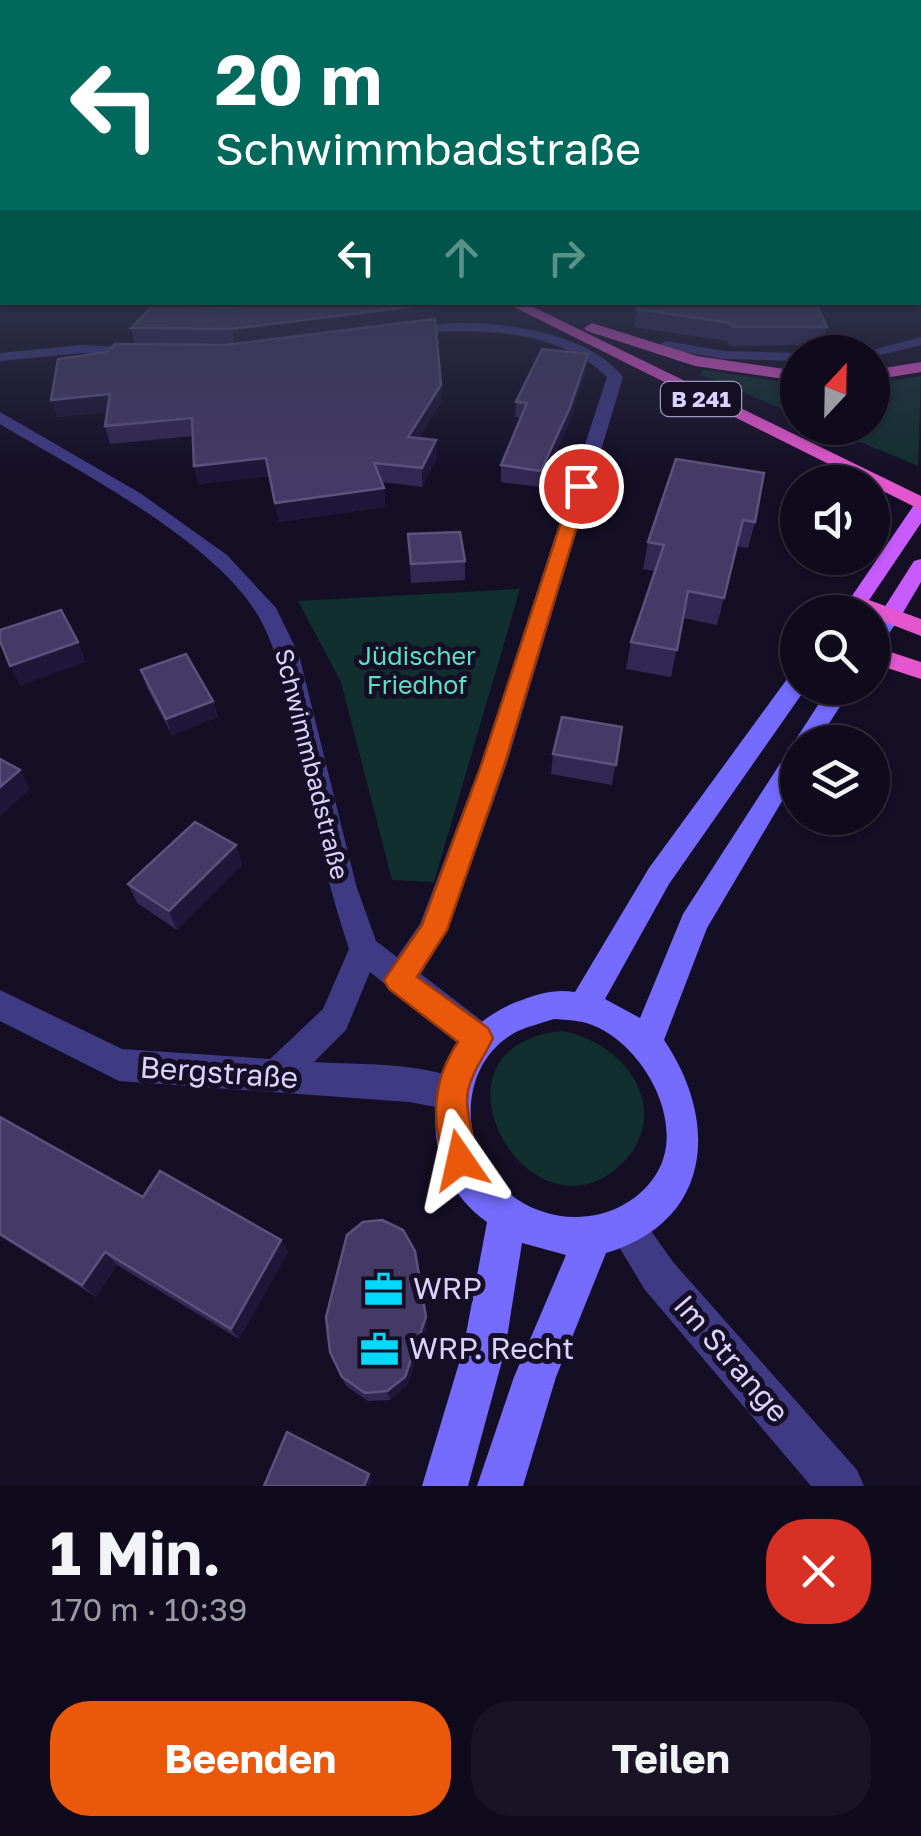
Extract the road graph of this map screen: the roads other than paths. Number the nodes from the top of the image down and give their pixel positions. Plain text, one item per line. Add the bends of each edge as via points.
1 (529, 334) edge
2 (588, 334) edge
3 (603, 334) edge
4 (612, 334) edge
5 (921, 341) edge
6 (666, 345) dead end
7 (890, 348) edge
8 (157, 352) edge
9 (0, 357) edge
10 (780, 357) edge
11 (921, 367) edge
12 (890, 372) edge
13 (780, 373) edge
14 (0, 418) edge
15 (921, 486) edge
16 (921, 506) edge
17 (918, 570) edge
18 (863, 595) edge
19 (890, 616) joint
20 (921, 628) edge
21 (890, 660) edge
22 (921, 671) edge
23 (781, 705) edge
24 (780, 782) edge
25 (364, 950) junction
26 (399, 980) junction
27 (583, 1007) junction
28 (3, 1012) edge
29 (478, 1038) junction
30 (646, 1042) junction
31 (275, 1076) junction
32 (452, 1093) junction
33 (508, 1216) junction
34 (609, 1233) junction
35 (445, 1486) edge
36 (500, 1486) edge
37 (841, 1486) edge

1 - 26 street via 550,338 615,377 494,763 434,930
2 - 16 highway, B 241
3 - 15 highway
4 - 13 highway, B 241 via 695,361
5 - 7 street
6 - 10 street
8 - 9 street via 82,349
11 - 12 highway
14 - 25 street, Schwimmbadstraße via 134,497 220,559 268,613 288,655 342,885
16 - 18 main road
17 - 19 main road
19 - 20 highway
21 - 22 highway
23 - 27 main road via 660,876
24 - 30 main road via 694,923
25 - 26 street
25 - 31 street via 334,1019
26 - 29 street
27 - 29 main road via 526,1009
27 - 30 main road via 606,1014
28 - 31 street, Bergstraße via 119,1066
29 - 32 main road
30 - 34 main road via 678,1094 681,1155 652,1209
31 - 32 street, Bergstraße
32 - 33 main road via 460,1160 480,1192
33 - 34 main road via 549,1236
33 - 35 main road via 484,1350
34 - 36 main road via 535,1377
34 - 37 street, Im Strange via 658,1276

